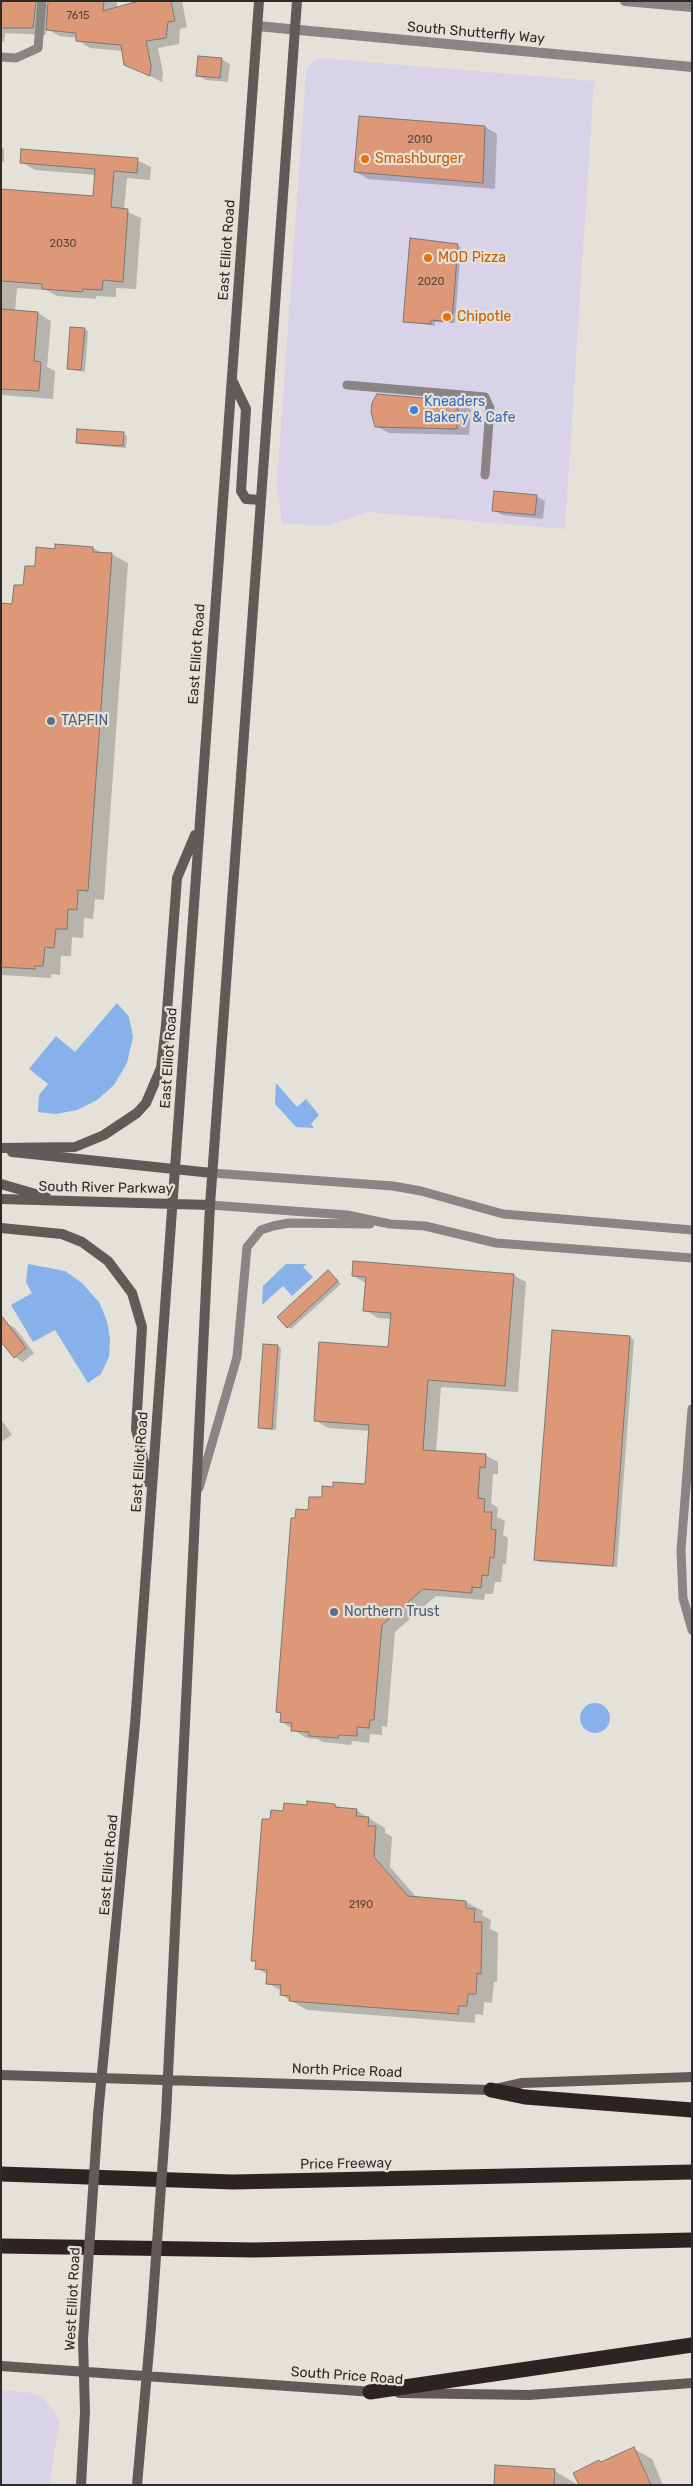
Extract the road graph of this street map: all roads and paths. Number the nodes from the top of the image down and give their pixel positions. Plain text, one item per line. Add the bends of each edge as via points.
1 (42, 1) edge
2 (259, 1) edge
3 (297, 1) edge
4 (625, 1) edge
5 (692, 7) edge
6 (257, 26) junction
7 (294, 30) junction
8 (1, 57) edge
9 (692, 67) edge
10 (231, 379) junction
11 (347, 385) dead end
12 (485, 475) dead end
13 (261, 500) junction
14 (198, 827) junction
15 (1, 1150) edge
16 (175, 1169) junction
17 (212, 1173) junction
18 (1, 1184) edge
19 (1, 1199) edge
20 (60, 1201) junction
21 (172, 1204) junction
22 (210, 1205) junction
23 (390, 1224) junction
24 (1, 1228) edge
25 (692, 1230) edge
26 (692, 1258) edge
27 (692, 1410) edge
28 (197, 1492) junction
29 (152, 1493) junction
30 (692, 1630) edge
31 (1, 2075) edge
32 (692, 2078) edge
33 (101, 2079) junction
34 (168, 2080) junction
35 (491, 2090) junction
36 (692, 2110) edge
37 (98, 2115) joint
38 (692, 2172) edge
39 (1, 2174) edge
40 (692, 2240) edge
41 (1, 2246) edge
42 (692, 2345) edge
43 (1, 2366) edge
44 (84, 2373) junction
45 (147, 2376) junction
46 (692, 2383) edge
47 (370, 2392) junction
48 (81, 2485) edge
49 (137, 2485) edge

1 - 8 lane via 38,48 16,58
2 - 6 main road, East Elliot Road
3 - 7 main road
4 - 5 street
6 - 7 street, South Shutterfly Way
6 - 10 main road, East Elliot Road
7 - 9 street, South Shutterfly Way
7 - 13 main road
10 - 13 main road via 246,409 241,491 246,499
10 - 14 main road, East Elliot Road
11 - 12 lane via 485,397 490,408
13 - 17 main road
14 - 15 main road via 177,878 161,1068 146,1103 127,1120 89,1142 58,1148
14 - 16 main road, East Elliot Road
15 - 16 main road, South River Parkway
16 - 17 main road, South River Parkway
16 - 21 main road, East Elliot Road
17 - 22 main road
17 - 25 lane via 393,1186 503,1214
18 - 20 main road
19 - 20 main road, South River Parkway
20 - 21 main road, South River Parkway
21 - 22 main road, South River Parkway
21 - 29 main road, East Elliot Road
22 - 23 lane via 347,1215
22 - 28 main road
23 - 26 lane via 425,1226 496,1243
23 - 28 lane via 289,1223 261,1230 253,1238 247,1247 245,1261 237,1357
24 - 29 main road via 62,1234 82,1242 108,1261 132,1292 142,1327 136,1429
27 - 30 lane via 681,1550 683,1598
28 - 34 main road
29 - 33 main road, East Elliot Road via 135,1724
31 - 33 main road, North Price Road
32 - 35 main road, North Price Road via 522,2083
33 - 34 main road, North Price Road
33 - 37 main road, East Elliot Road
34 - 35 main road, North Price Road
34 - 45 main road, bridge
35 - 36 highway via 525,2098
37 - 44 main road, West Elliot Road, bridge via 83,2340
38 - 39 highway, Price Freeway via 233,2182
40 - 41 highway via 272,2249
42 - 47 highway
43 - 44 main road, South Price Road
44 - 45 main road, South Price Road
44 - 48 main road, West Elliot Road
45 - 47 main road, South Price Road
45 - 49 main road
46 - 47 main road, South Price Road via 529,2396

